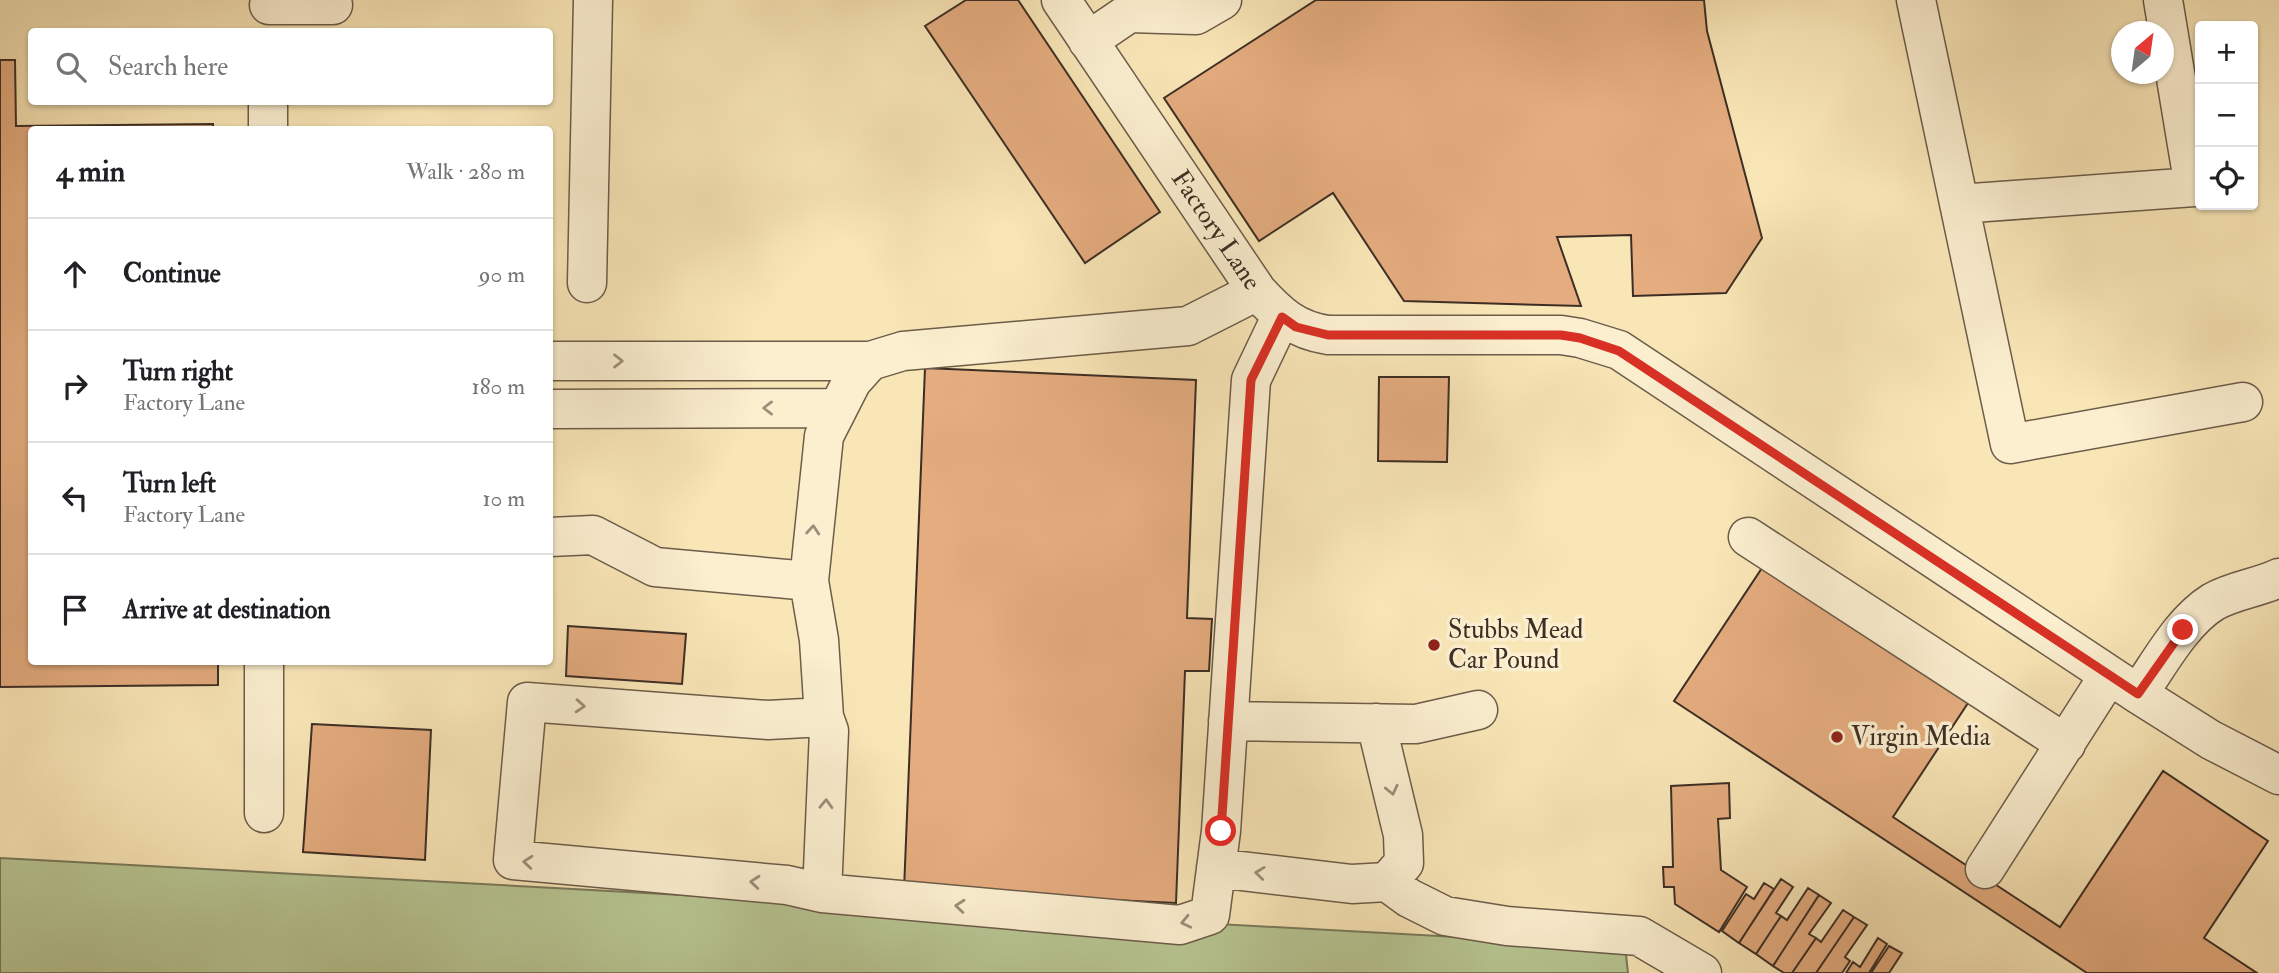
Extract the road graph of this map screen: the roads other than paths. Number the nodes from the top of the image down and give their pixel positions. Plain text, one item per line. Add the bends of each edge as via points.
1 (593, 0) edge
2 (1061, 0) edge
3 (1916, 0) edge
4 (2164, 0) edge
5 (332, 5) dead end
6 (1201, 5) edge
7 (269, 12) edge
8 (1088, 41) junction
9 (268, 105) edge
10 (268, 126) edge
11 (1959, 204) junction
12 (587, 283) dead end
13 (1269, 304) junction
14 (553, 361) edge
15 (870, 361) junction
16 (2243, 402) dead end
17 (836, 408) junction
18 (553, 409) edge
19 (553, 537) edge
20 (1748, 537) dead end
21 (2277, 580) edge
22 (809, 581) junction
23 (264, 665) edge
24 (2124, 684) junction
25 (1478, 710) dead end
26 (824, 717) junction
27 (1228, 720) junction
28 (1376, 723) junction
29 (2066, 744) junction
30 (2279, 775) edge
31 (264, 813) dead end
32 (1216, 868) junction
33 (1986, 869) dead end
34 (1387, 881) junction
35 (822, 893) junction
36 (1642, 951) edge
37 (1702, 973) edge

1 - 12 street
2 - 8 street, Factory Lane
3 - 11 street
4 - 11 street via 2194,187
5 - 7 street
6 - 8 street via 1129,13
8 - 13 street, Factory Lane
9 - 10 street
11 - 16 street via 2010,444
13 - 15 street via 1188,326 903,351
13 - 24 street via 1296,327 1328,335 1561,335 1619,351
13 - 27 street via 1251,380
14 -> 15 street
15 - 17 street
17 -> 18 street
22 -> 17 street via 824,436
19 - 22 street via 593,535 655,567
20 - 29 street
21 - 24 street via 2244,587 2212,603
22 - 26 street
23 - 31 street
24 - 29 street
24 - 30 street via 2211,740
25 - 28 street via 1416,724
35 -> 26 street via 829,731
35 -> 26 street via 787,885 513,860 527,702 768,720
27 - 28 street
27 - 32 street
28 -> 34 street via 1403,835 1404,863
29 - 33 street
34 -> 32 street via 1352,884
32 -> 35 street via 1210,915 1180,925
34 - 36 street via 1445,916
36 - 37 street

